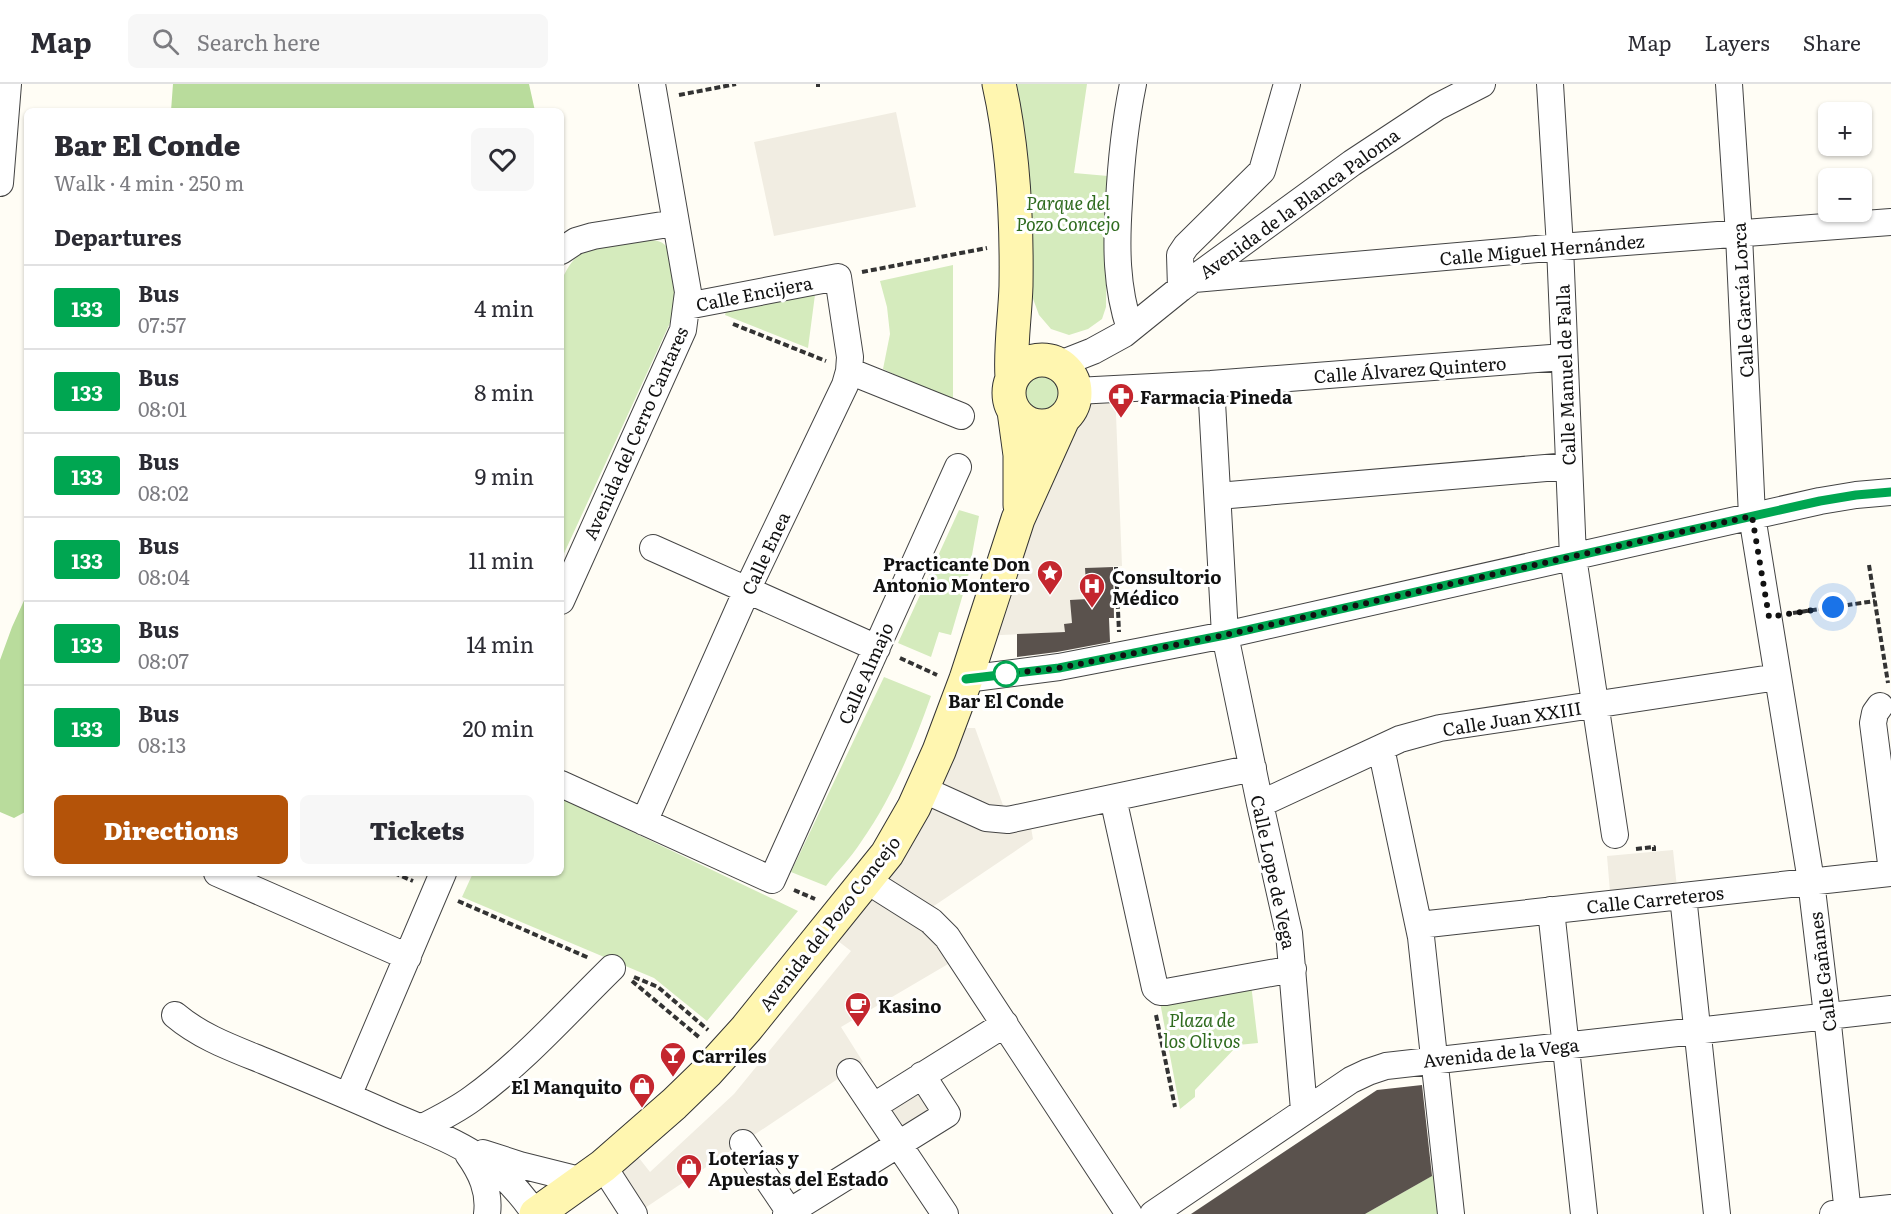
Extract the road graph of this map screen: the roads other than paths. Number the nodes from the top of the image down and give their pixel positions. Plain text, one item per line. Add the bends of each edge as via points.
1 (8, 84) edge
2 (999, 84) edge
3 (1133, 84) edge
4 (1287, 84) edge
5 (1482, 84) edge
6 (1550, 84) edge
7 (1729, 84) edge
8 (653, 92) edge
9 (1438, 95) edge
10 (0, 183) edge
11 (1891, 222) edge
12 (675, 223) junction
13 (1739, 235) junction
14 (1560, 247) junction
15 (564, 249) edge
16 (838, 277) joint
17 (1188, 284) junction
18 (1016, 288) junction
19 (687, 306) junction
20 (1127, 331) junction
21 (1564, 357) junction
22 (849, 371) junction
23 (1012, 378) junction
24 (1062, 384) junction
25 (1211, 384) junction
26 (1014, 411) junction
27 (961, 416) dead end
28 (1569, 466) junction
29 (958, 467) dead end
30 (1891, 492) edge
31 (1218, 496) junction
32 (1752, 516) junction
33 (1018, 519) junction
34 (653, 548) dead end
35 (1573, 557) junction
36 (747, 590) junction
37 (564, 594) edge
38 (1769, 617) joint
39 (1225, 635) junction
40 (877, 648) junction
41 (1778, 677) junction
42 (965, 683) junction
43 (1597, 705) junction
44 (1880, 706) road end
45 (1381, 748) junction
46 (1252, 768) junction
47 (564, 785) edge
48 (922, 789) junction
49 (1113, 798) junction
50 (1260, 804) junction
51 (644, 822) junction
52 (1616, 835) dead end
53 (1891, 863) edge
54 (1891, 873) edge
55 (224, 876) edge
56 (866, 879) junction
57 (1811, 881) junction
58 (439, 882) edge
59 (1683, 896) junction
60 (1551, 910) junction
61 (1419, 925) junction
62 (408, 957) junction
63 (1293, 969) junction
64 (617, 970) road end
65 (1891, 1009) edge
66 (1827, 1015) junction
67 (175, 1016) dead end
68 (1005, 1024) junction
69 (1698, 1031) junction
70 (1566, 1045) junction
71 (1434, 1060) junction
72 (850, 1072) dead end
73 (922, 1075) junction
74 (348, 1096) junction
75 (874, 1106) junction
76 (1304, 1110) junction
77 (422, 1128) junction
78 (743, 1143) dead end
79 (898, 1144) junction
80 (463, 1146) junction
81 (593, 1174) junction
82 (1891, 1208) edge
83 (789, 1213) edge
84 (1842, 1213) edge
85 (487, 1214) edge
86 (536, 1214) edge
87 (634, 1214) edge
88 (945, 1214) edge
89 (1129, 1214) edge
90 (1153, 1214) edge
91 (1451, 1214) edge
92 (1584, 1214) edge
93 (1717, 1214) edge

1 - 10 street
2 - 18 main road via 1014,174
3 - 20 street via 1123,142 1117,251
4 - 17 street via 1262,171 1180,255
5 - 9 street, Avenida de la Blanca Paloma
6 - 14 street, Calle Manuel de Falla
7 - 13 street, Calle García Lorca
8 - 12 street, Avenida del Cerro Cantares
9 - 17 street, Avenida de la Blanca Paloma
11 - 13 street, Calle Miguel Hernández
12 - 15 street via 593,236
12 - 19 street, Avenida del Cerro Cantares
13 - 14 street, Calle Miguel Hernández
13 - 32 street, Calle García Lorca
14 - 17 street, Calle Miguel Hernández
14 - 21 street, Calle Manuel de Falla
16 - 19 street, Calle Encijera
16 - 22 street, Calle Enea
17 - 20 street, Avenida de la Blanca Paloma
18 - 23 main road, Avenida del Pozo Concejo
18 - 24 main road via 1026,326
19 - 37 street, Avenida del Cerro Cantares via 683,330
20 - 24 street, Avenida de la Blanca Paloma
21 - 25 street, Calle Álvarez Quintero
21 - 28 street, Calle Manuel de Falla
22 - 27 street
22 - 36 street, Calle Enea
23 - 24 main road via 1028,363 1039,360
23 - 26 main road, Avenida del Pozo Concejo via 1009,389
24 - 25 street, Calle Álvarez Quintero
24 - 26 main road via 1054,424 1032,425
24 - 33 main road, Avenida del Pozo Concejo
25 - 31 street, Calle Lope de Vega
26 - 33 main road, Avenida del Pozo Concejo via 1021,478
28 - 31 street
28 - 35 street, Calle Manuel de Falla
29 - 40 street, Calle Almajo
30 - 32 street via 1820,501
31 - 39 street, Calle Lope de Vega
32 - 35 street
32 - 38 street, Calle García Lorca
33 - 42 main road, Avenida del Pozo Concejo
34 - 36 street
35 - 39 street
35 - 43 street, Calle Manuel de Falla
36 - 40 street
36 - 51 street, Calle Enea
38 - 41 street, Calle Gañanes
39 - 42 street
39 - 46 street, Calle Lope de Vega
40 - 51 street, Calle Almajo via 772,879
41 - 43 street, Calle Juan XXIII
41 - 57 street, Calle Gañanes
42 - 48 main road, Avenida del Pozo Concejo
43 - 45 street, Calle Juan XXIII via 1440,728
43 - 52 street, Calle Manuel de Falla
44 - 53 street via 1873,723
45 - 50 street, Calle Juan XXIII
45 - 61 street
46 - 49 street
46 - 50 street, Calle Lope de Vega
47 - 51 street
48 - 49 street via 986,818 997,819
48 - 56 main road, Avenida del Pozo Concejo via 887,854
49 - 63 street via 1157,990 1167,992
50 - 63 street, Calle Lope de Vega via 1289,933
54 - 57 street, Calle Carreteros
55 - 62 street
56 - 68 street via 939,928
56 - 81 main road, Avenida del Pozo Concejo via 725,1052 674,1104
57 - 59 street, Calle Carreteros
57 - 66 street, Calle Gañanes
58 - 62 street
59 - 60 street, Calle Carreteros
59 - 69 street
60 - 61 street, Calle Carreteros
60 - 70 street
61 - 71 street
62 - 74 street
63 - 76 street, Calle Lope de Vega
64 - 77 street via 473,1098
65 - 66 street, Avenida de la Vega
66 - 69 street, Avenida de la Vega
66 - 84 street, Calle Gañanes
67 - 74 street via 203,1036
68 - 73 street
68 - 89 street
69 - 70 street, Avenida de la Vega
69 - 93 street
70 - 71 street, Avenida de la Vega
70 - 92 street
71 - 76 street, Avenida de la Vega via 1368,1072
71 - 91 street
72 - 75 street
73 - 75 street
73 - 79 street via 947,1114
74 - 77 street
75 - 79 street
76 - 90 street, Avenida de la Vega
77 - 80 street
78 - 83 street
79 - 83 street
79 - 88 street
80 - 81 street via 520,1165
80 - 85 street via 484,1180
80 - 86 street via 501,1173
81 - 86 main road, Avenida del Pozo Concejo
81 - 87 street
82 - 84 street

